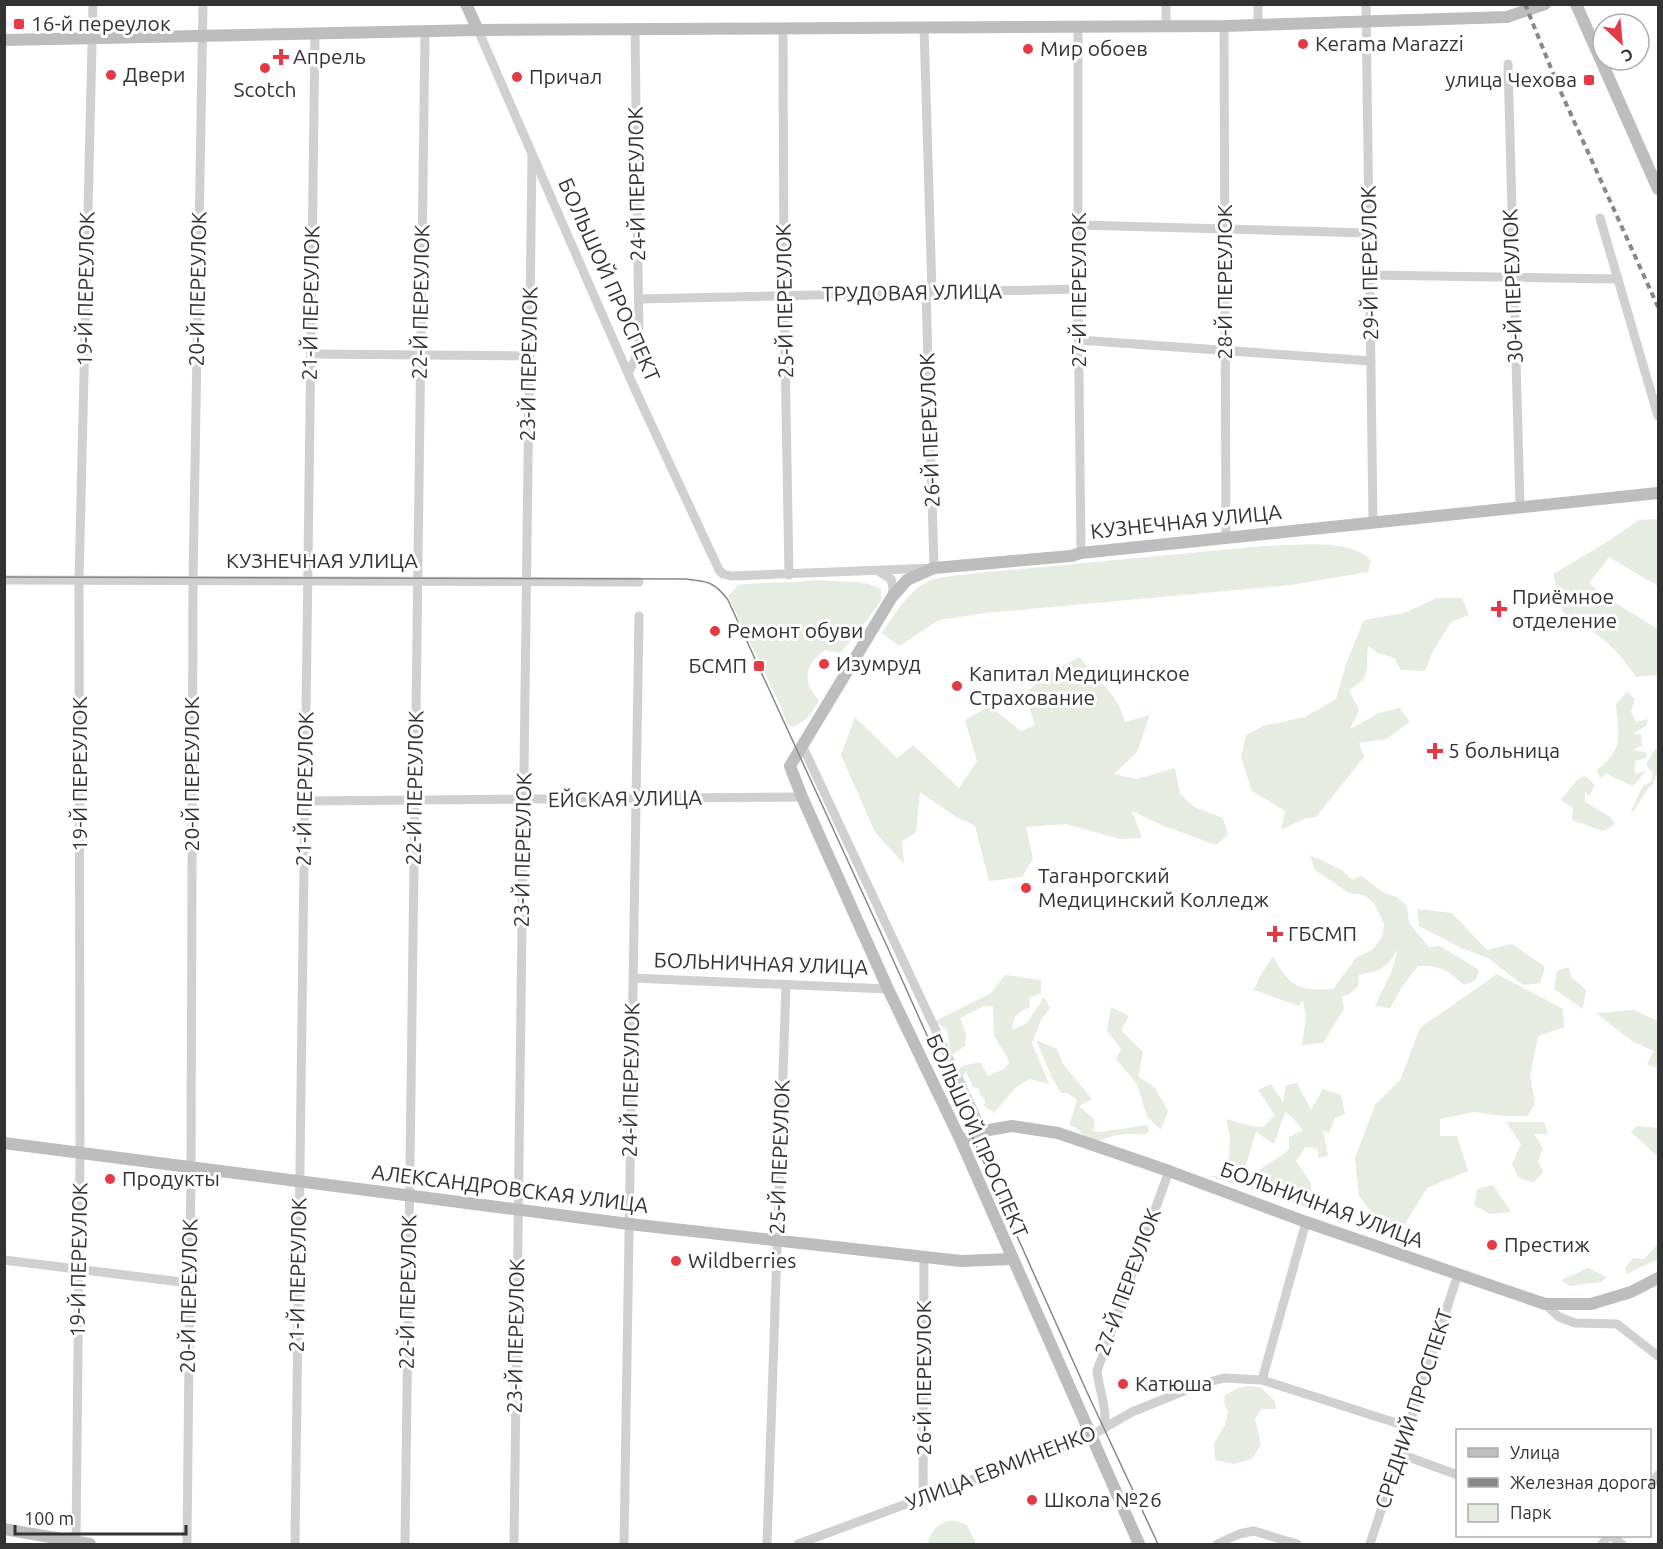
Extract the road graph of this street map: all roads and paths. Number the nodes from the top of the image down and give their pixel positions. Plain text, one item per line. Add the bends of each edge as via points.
1 (93, 4) edge
2 (203, 4) edge
3 (466, 4) edge
4 (1166, 4) edge
5 (1258, 4) edge
6 (1366, 4) edge
7 (1545, 4) edge
8 (1576, 4) edge
9 (1366, 21) junction
10 (1258, 24) junction
11 (1166, 26) junction
12 (1224, 26) junction
13 (924, 27) junction
14 (1078, 27) junction
15 (783, 28) junction
16 (635, 29) junction
17 (478, 30) junction
18 (425, 31) junction
19 (315, 33) junction
20 (203, 35) junction
21 (92, 38) junction
22 (4, 40) edge
23 (1508, 64) dead end
24 (532, 155) junction
25 (1659, 189) edge
26 (1600, 218) dead end
27 (1078, 225) junction
28 (1225, 229) junction
29 (1370, 233) junction
30 (1370, 275) junction
31 (1513, 277) junction
32 (1618, 279) junction
33 (1078, 289) junction
34 (929, 292) junction
35 (784, 296) junction
36 (639, 299) junction
37 (1079, 340) junction
38 (1225, 351) junction
39 (311, 354) junction
40 (420, 355) junction
41 (530, 356) junction
42 (1371, 361) junction
43 (628, 373) junction
44 (1659, 416) edge
45 (1659, 493) edge
46 (1520, 507) junction
47 (1373, 521) junction
48 (1226, 538) junction
49 (1082, 553) junction
50 (934, 568) junction
51 (719, 570) joint
52 (876, 570) junction
53 (789, 575) junction
54 (4, 580) edge
55 (80, 580) junction
56 (193, 580) junction
57 (308, 581) junction
58 (417, 582) junction
59 (527, 582) junction
60 (639, 582) dead end
61 (892, 597) junction
62 (639, 616) dead end
63 (802, 745) junction
64 (802, 797) junction
65 (636, 798) junction
66 (524, 800) junction
67 (305, 801) junction
68 (414, 801) junction
69 (633, 978) junction
70 (786, 985) junction
71 (888, 989) junction
72 (983, 1131) junction
73 (961, 1141) junction
74 (4, 1143) edge
75 (80, 1153) junction
76 (191, 1167) junction
77 (1169, 1171) junction
78 (300, 1182) junction
79 (409, 1197) junction
80 (518, 1211) junction
81 (1306, 1222) junction
82 (629, 1224) junction
83 (777, 1241) junction
84 (924, 1257) junction
85 (1012, 1259) junction
86 (4, 1260) edge
87 (79, 1269) junction
88 (1458, 1274) junction
89 (1659, 1278) edge
90 (189, 1283) junction
91 (1545, 1304) junction
92 (1659, 1356) edge
93 (1262, 1380) junction
94 (1409, 1427) junction
95 (1104, 1429) junction
96 (1090, 1436) junction
97 (1400, 1454) junction
98 (1456, 1474) edge
99 (923, 1498) junction
100 (4, 1529) edge
101 (76, 1543) edge
102 (803, 1544) edge
103 (90, 1545) edge
104 (187, 1545) edge
105 (295, 1545) edge
106 (405, 1545) edge
107 (513, 1545) edge
108 (624, 1545) edge
109 (767, 1545) edge
110 (1139, 1545) edge
111 (1217, 1545) edge
112 (1298, 1545) edge
113 (1370, 1545) edge

1 - 21 street, 19-Й ПЕРЕУЛОК
2 - 20 street, 20-Й ПЕРЕУЛОК
3 - 17 main road, БОЛЬШОЙ ПРОСПЕКТ
4 - 11 street
5 - 10 street
6 - 9 street, 29-Й ПЕРЕУЛОК
7 - 9 main road via 1507,17
8 - 25 main road
9 - 10 main road
9 - 29 street, 29-Й ПЕРЕУЛОК
10 - 12 main road
11 - 12 main road
11 - 14 main road
12 - 28 street, 28-Й ПЕРЕУЛОК
13 - 14 main road
13 - 15 main road
13 - 34 street, 26-Й ПЕРЕУЛОК
14 - 27 street, 27-Й ПЕРЕУЛОК
15 - 16 main road
15 - 35 street, 25-Й ПЕРЕУЛОК
16 - 17 main road
16 - 36 street, 24-Й ПЕРЕУЛОК
17 - 18 main road
17 - 24 street, БОЛЬШОЙ ПРОСПЕКТ
18 - 19 main road
18 - 40 street, 22-Й ПЕРЕУЛОК
19 - 20 main road
19 - 39 street, 21-Й ПЕРЕУЛОК
20 - 21 main road
20 - 56 street, 20-Й ПЕРЕУЛОК
21 - 22 main road
21 - 55 street, 19-Й ПЕРЕУЛОК
23 - 31 street, 30-Й ПЕРЕУЛОК
24 - 41 street, 23-Й ПЕРЕУЛОК
24 - 43 street, БОЛЬШОЙ ПРОСПЕКТ
26 - 32 street
27 - 28 street
27 - 33 street, 27-Й ПЕРЕУЛОК
28 - 29 street
28 - 38 street, 28-Й ПЕРЕУЛОК
29 - 30 street, 29-Й ПЕРЕУЛОК
30 - 31 street
30 - 42 street, 29-Й ПЕРЕУЛОК
31 - 32 street
31 - 46 street, 30-Й ПЕРЕУЛОК
32 - 44 street
33 - 34 street, ТРУДОВАЯ УЛИЦА
33 - 37 street, 27-Й ПЕРЕУЛОК
34 - 35 street, ТРУДОВАЯ УЛИЦА
34 - 50 street, 26-Й ПЕРЕУЛОК
35 - 36 street, ТРУДОВАЯ УЛИЦА
35 - 53 street, 25-Й ПЕРЕУЛОК
36 - 43 street, 24-Й ПЕРЕУЛОК via 639,342
37 - 38 street
37 - 49 street, 27-Й ПЕРЕУЛОК
38 - 42 street
38 - 48 street, 28-Й ПЕРЕУЛОК
39 - 40 street
39 - 57 street, 21-Й ПЕРЕУЛОК
40 - 41 street
40 - 58 street, 22-Й ПЕРЕУЛОК
41 - 59 street, 23-Й ПЕРЕУЛОК
42 - 47 street, 29-Й ПЕРЕУЛОК
43 - 51 street, БОЛЬШОЙ ПРОСПЕКТ
45 - 46 main road, КУЗНЕЧНАЯ УЛИЦА
46 - 47 main road, КУЗНЕЧНАЯ УЛИЦА
47 - 48 main road, КУЗНЕЧНАЯ УЛИЦА
48 - 49 main road, КУЗНЕЧНАЯ УЛИЦА
49 - 50 main road, КУЗНЕЧНАЯ УЛИЦА
50 - 52 street, КУЗНЕЧНАЯ УЛИЦА
50 - 61 main road, БОЛЬШОЙ ПРОСПЕКТ via 907,580
51 - 53 street, КУЗНЕЧНАЯ УЛИЦА via 731,576
52 - 53 street, КУЗНЕЧНАЯ УЛИЦА
52 - 61 street via 891,579
54 - 55 street, КУЗНЕЧНАЯ УЛИЦА
55 - 56 street, КУЗНЕЧНАЯ УЛИЦА
55 - 75 street, 19-Й ПЕРЕУЛОК
56 - 57 street, КУЗНЕЧНАЯ УЛИЦА
56 - 76 street, 20-Й ПЕРЕУЛОК
57 - 58 street, КУЗНЕЧНАЯ УЛИЦА
57 - 67 street, 21-Й ПЕРЕУЛОК
58 - 59 street, КУЗНЕЧНАЯ УЛИЦА
58 - 68 street, 22-Й ПЕРЕУЛОК
59 - 60 street, КУЗНЕЧНАЯ УЛИЦА
59 - 66 street, 23-Й ПЕРЕУЛОК
61 - 63 main road, БОЛЬШОЙ ПРОСПЕКТ
62 - 65 street, 24-Й ПЕРЕУЛОК
63 - 64 main road, БОЛЬШОЙ ПРОСПЕКТ via 790,766
63 - 72 street, БОЛЬШОЙ ПРОСПЕКТ
64 - 65 street, ЕЙСКАЯ УЛИЦА
64 - 71 main road, БОЛЬШОЙ ПРОСПЕКТ
65 - 66 street, ЕЙСКАЯ УЛИЦА
65 - 69 street, 24-Й ПЕРЕУЛОК
66 - 68 street, ЕЙСКАЯ УЛИЦА
66 - 80 street, 23-Й ПЕРЕУЛОК
67 - 68 street, ЕЙСКАЯ УЛИЦА
67 - 78 street, 21-Й ПЕРЕУЛОК
68 - 79 street, 22-Й ПЕРЕУЛОК
69 - 70 street, БОЛЬНИЧНАЯ УЛИЦА
69 - 82 street, 24-Й ПЕРЕУЛОК
70 - 71 street, БОЛЬНИЧНАЯ УЛИЦА
70 - 83 street, 25-Й ПЕРЕУЛОК
71 - 73 main road, БОЛЬШОЙ ПРОСПЕКТ
72 - 73 main road, БОЛЬНИЧНАЯ УЛИЦА
72 - 77 main road, БОЛЬНИЧНАЯ УЛИЦА via 1012,1126 1058,1133
73 - 85 main road, БОЛЬШОЙ ПРОСПЕКТ
74 - 75 main road, АЛЕКСАНДРОВСКАЯ УЛИЦА
75 - 76 main road, АЛЕКСАНДРОВСКАЯ УЛИЦА
75 - 87 street, 19-Й ПЕРЕУЛОК
76 - 78 main road, АЛЕКСАНДРОВСКАЯ УЛИЦА
76 - 90 street, 20-Й ПЕРЕУЛОК
77 - 81 main road, БОЛЬНИЧНАЯ УЛИЦА
77 - 95 street, 27-Й ПЕРЕУЛОК via 1096,1371 1107,1417
78 - 79 main road, АЛЕКСАНДРОВСКАЯ УЛИЦА
78 - 105 street, 21-Й ПЕРЕУЛОК
79 - 80 main road, АЛЕКСАНДРОВСКАЯ УЛИЦА
79 - 106 street, 22-Й ПЕРЕУЛОК
80 - 82 main road, АЛЕКСАНДРОВСКАЯ УЛИЦА
80 - 107 street, 23-Й ПЕРЕУЛОК
81 - 88 main road, БОЛЬНИЧНАЯ УЛИЦА
81 - 93 street
82 - 83 main road, АЛЕКСАНДРОВСКАЯ УЛИЦА
82 - 108 street, 24-Й ПЕРЕУЛОК
83 - 84 main road, АЛЕКСАНДРОВСКАЯ УЛИЦА
83 - 109 street, 25-Й ПЕРЕУЛОК
84 - 85 main road, АЛЕКСАНДРОВСКАЯ УЛИЦА via 961,1261
84 - 99 street, 26-Й ПЕРЕУЛОК
85 - 96 main road, БОЛЬШОЙ ПРОСПЕКТ
86 - 87 street
87 - 90 street
87 - 101 street, 19-Й ПЕРЕУЛОК
88 - 91 main road, БОЛЬНИЧНАЯ УЛИЦА
88 - 94 street, СРЕДНИЙ ПРОСПЕКТ
89 - 91 main road via 1592,1304
90 - 104 street, 20-Й ПЕРЕУЛОК
91 - 92 street, БОЛЬНИЧНАЯ УЛИЦА via 1559,1317 1575,1323 1617,1324
93 - 94 street, УЛИЦА ЕВМИНЕНКО
93 - 95 street, УЛИЦА ЕВМИНЕНКО via 1224,1378 1201,1384 1132,1412
94 - 97 street, СРЕДНИЙ ПРОСПЕКТ
95 - 96 street, УЛИЦА ЕВМИНЕНКО
96 - 99 street, УЛИЦА ЕВМИНЕНКО
96 - 110 main road, БОЛЬШОЙ ПРОСПЕКТ
97 - 98 street
97 - 113 street, СРЕДНИЙ ПРОСПЕКТ
99 - 102 street, УЛИЦА ЕВМИНЕНКО
100 - 101 main road
101 - 103 main road
111 - 112 street via 1254,1531

